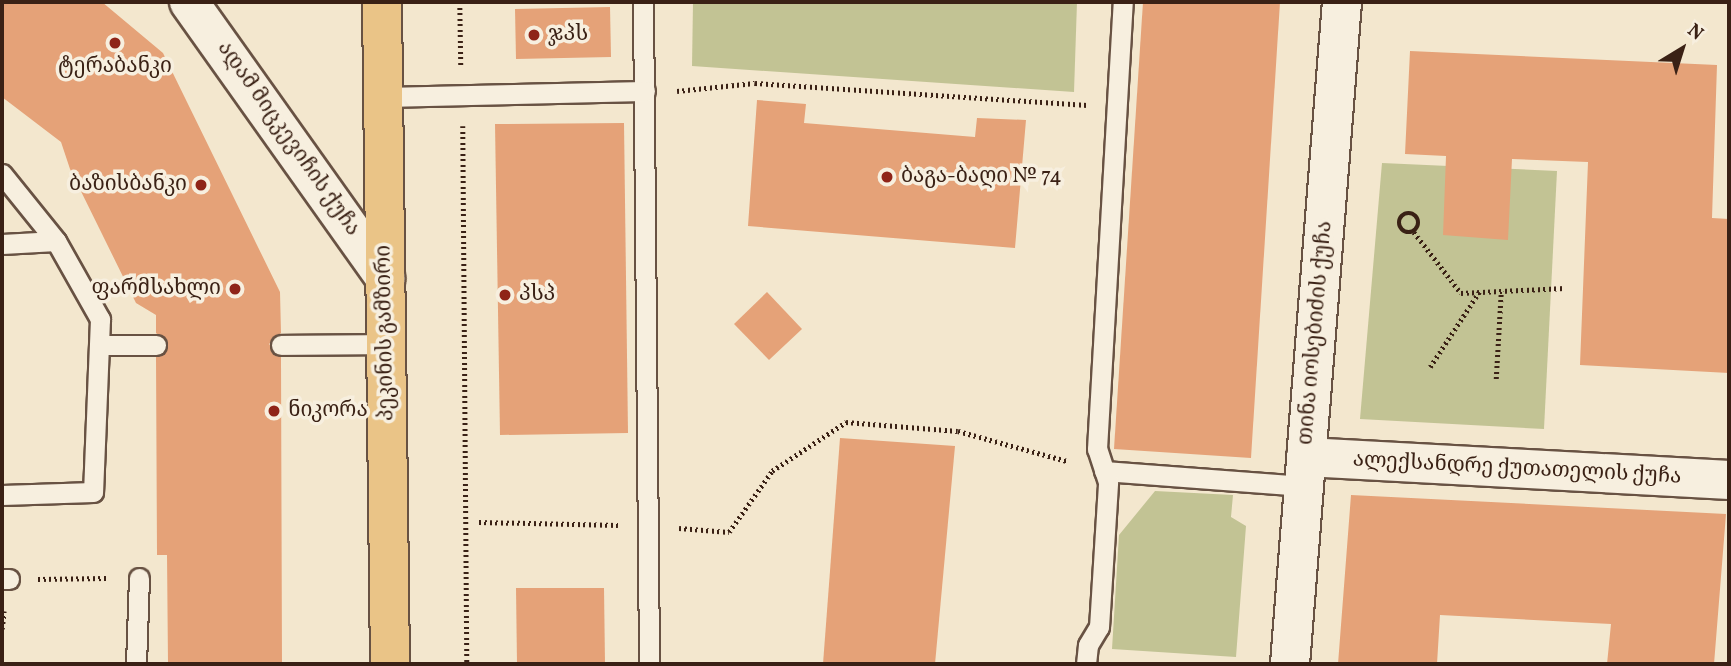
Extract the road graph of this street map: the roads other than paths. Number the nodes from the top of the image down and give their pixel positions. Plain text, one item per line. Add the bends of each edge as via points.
1 (189, 2) edge
2 (382, 2) edge
3 (643, 2) edge
4 (1123, 2) edge
5 (1342, 2) edge
6 (645, 91) junction
7 (383, 97) junction
8 (2, 174) edge
9 (56, 241) junction
10 (2, 244) edge
11 (385, 278) junction
12 (387, 344) junction
13 (100, 345) junction
14 (156, 345) dead end
15 (281, 345) dead end
16 (1104, 471) junction
17 (1304, 472) junction
18 (1729, 480) edge
19 (2, 495) edge
20 (139, 578) road end
21 (136, 664) edge
22 (390, 664) edge
23 (649, 664) edge
24 (1086, 664) edge
25 (1290, 664) edge

1 - 11 street, ადამ მიცკევიჩის ქუჩა
2 - 7 main road, პეკინის გამზირი
3 - 6 lane
4 - 16 lane via 1097,449
5 - 17 street, თინა იოსებიძის ქუჩა
6 - 7 lane
6 - 23 lane
7 - 11 main road, პეკინის გამზირი
8 - 9 lane
9 - 10 lane
9 - 13 lane via 100,319
11 - 12 main road, პეკინის გამზირი
12 - 15 lane
12 - 22 main road, პეკინის გამზირი
13 - 14 lane
13 - 19 lane via 93,492
16 - 17 lane
16 - 24 lane via 1108,482 1098,627 1088,646
17 - 18 street, ალექსანდრე ქუთათელის ქუჩა
17 - 25 street, თინა იოსებიძის ქუჩა
20 - 21 lane

